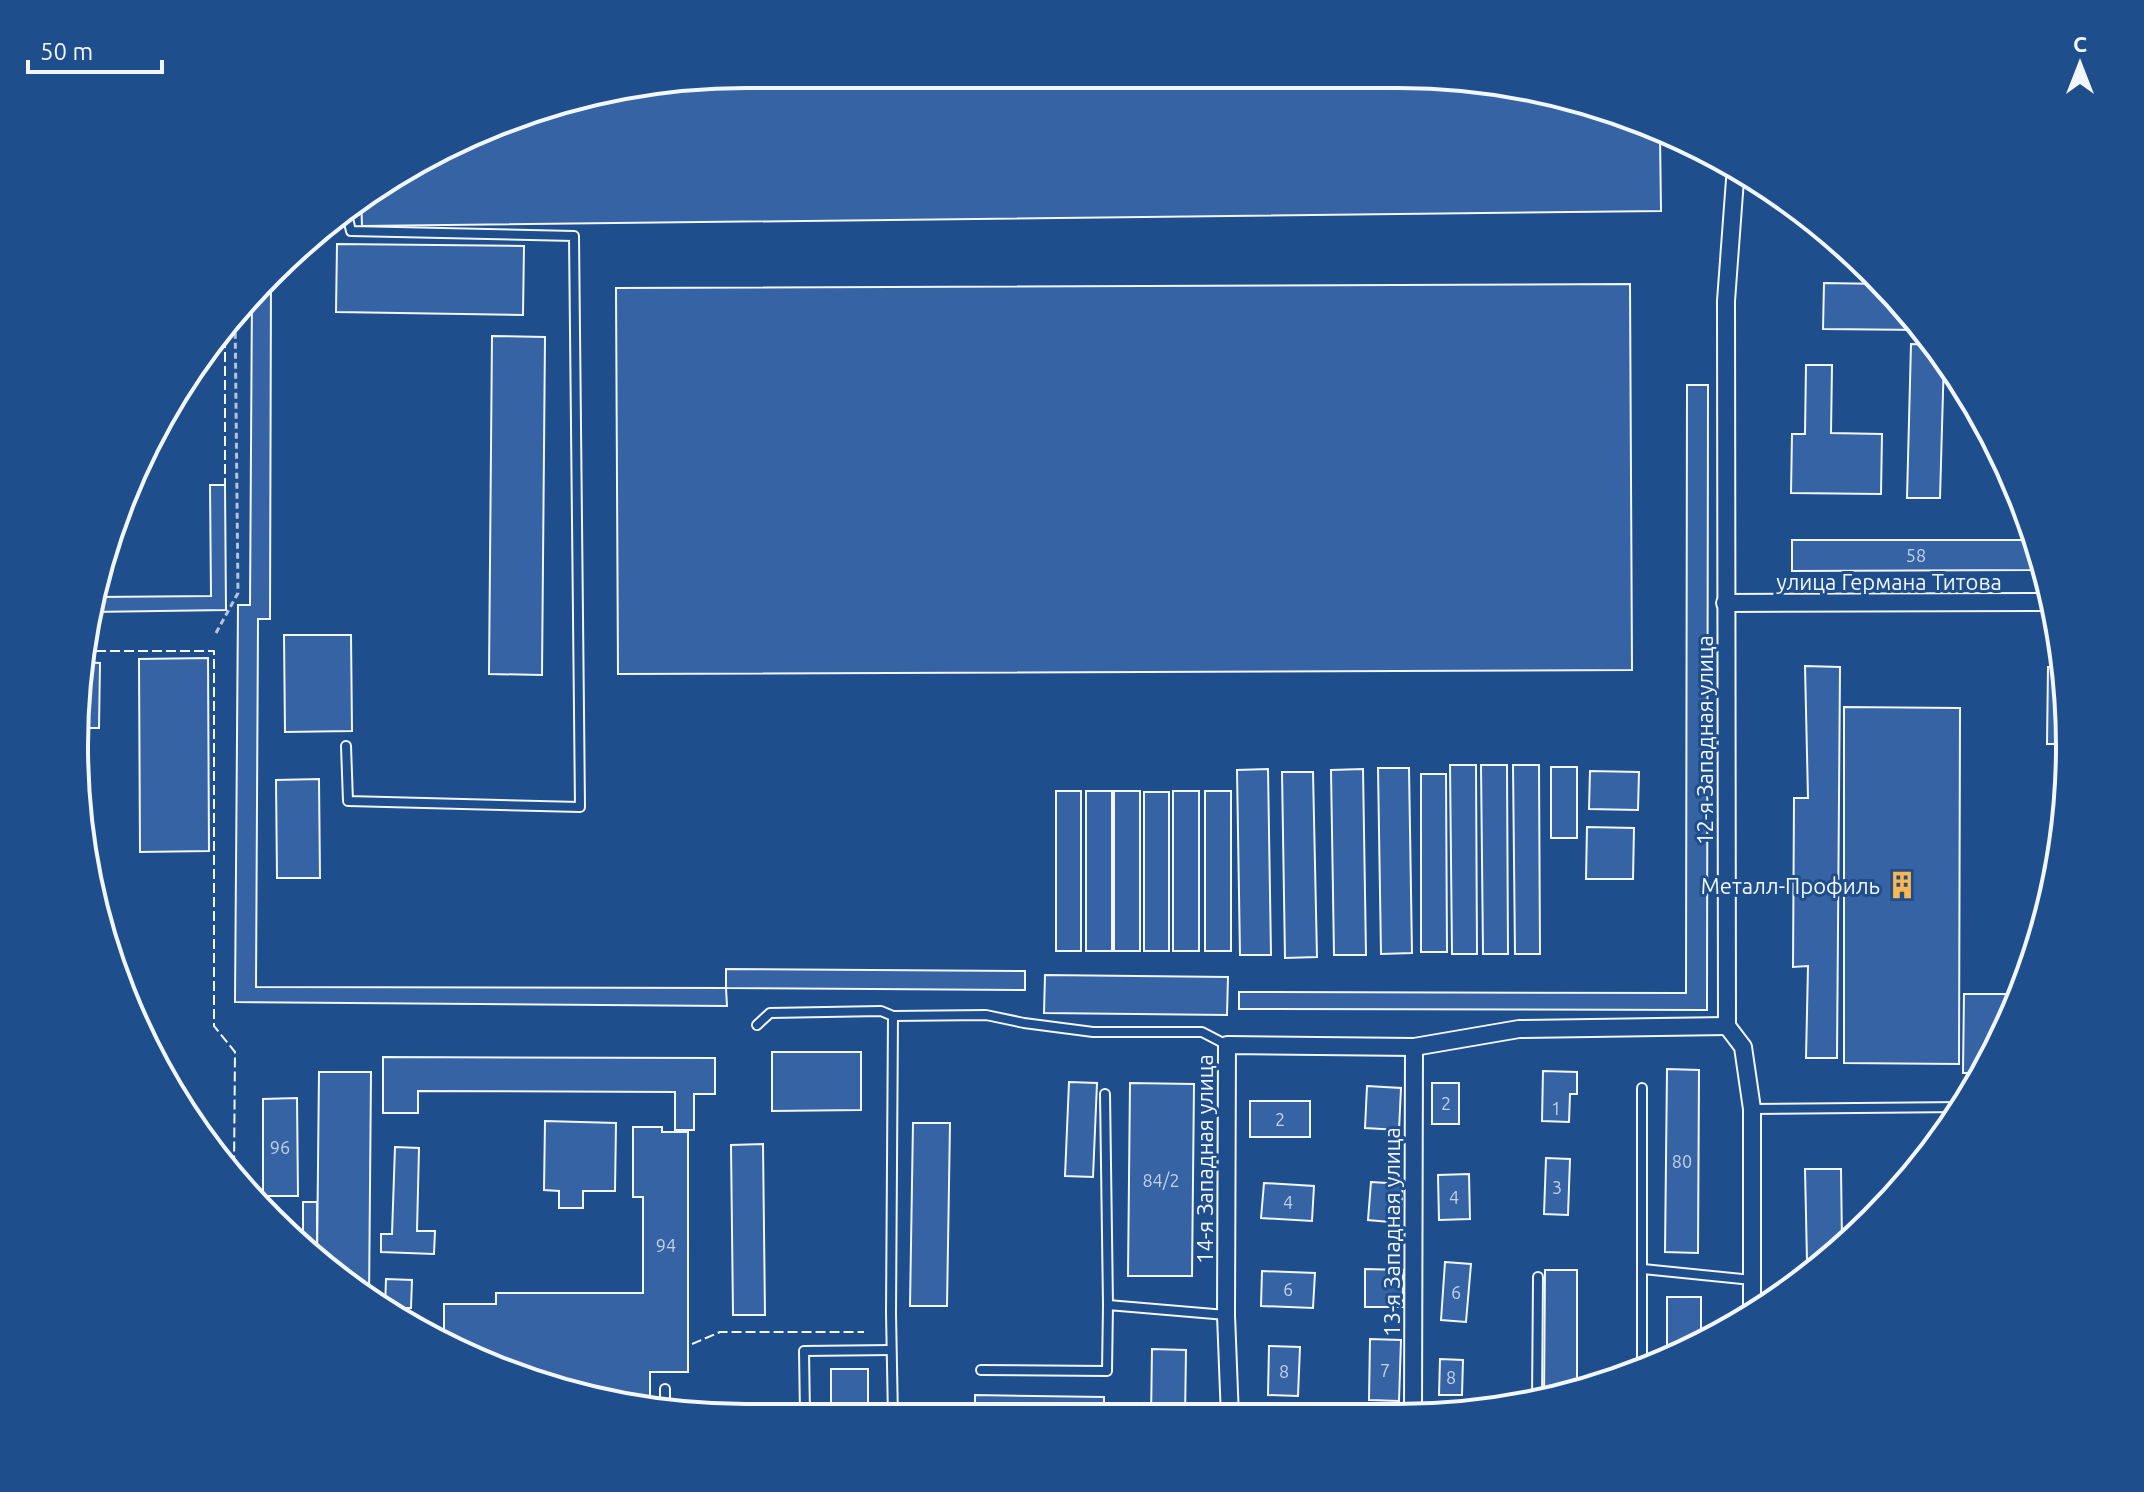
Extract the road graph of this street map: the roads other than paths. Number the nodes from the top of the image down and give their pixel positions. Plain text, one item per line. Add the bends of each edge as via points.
1 (1735, 181) edge
2 (349, 221) edge
3 (2040, 602) edge
4 (1725, 603) junction
5 (346, 746) dead end
6 (893, 1016) junction
7 (757, 1025) dead end
8 (1727, 1026) junction
9 (1227, 1045) junction
10 (1414, 1047) junction
11 (1642, 1088) dead end
12 (1105, 1094) dead end
13 (1948, 1107) edge
14 (1752, 1109) junction
15 (1643, 1269) junction
16 (1538, 1277) dead end
17 (1752, 1280) junction
18 (1752, 1300) edge
19 (1108, 1305) junction
20 (1226, 1315) junction
21 (891, 1350) junction
22 (1642, 1357) edge
23 (981, 1370) dead end
24 (665, 1389) dead end
25 (1537, 1389) edge
26 (665, 1399) edge
27 (805, 1404) edge
28 (893, 1404) edge
29 (1229, 1404) edge
30 (1413, 1404) edge

1 - 4 street, 12-я Западная улица via 1726,301
2 - 5 lane via 351,231 574,236 580,807 348,801
3 - 4 street, улица Германа Титова
4 - 8 street, 12-я Западная улица
6 - 7 lane, 14-я Западная улица via 881,1011 770,1013
6 - 9 lane, 14-я Западная улица via 986,1015 1093,1032 1202,1032
6 - 21 lane
8 - 10 street via 1519,1029
8 - 14 street, 12-я Западная улица via 1743,1047
9 - 10 street
9 - 20 street, 14-я Западная улица
10 - 30 street, 13-я Западная улица
11 - 15 lane
12 - 19 lane
13 - 14 lane
14 - 17 street, 12-я Западная улица
15 - 17 lane
15 - 22 lane
16 - 25 lane
17 - 18 street, 12-я Западная улица
19 - 20 lane
19 - 23 lane via 1107,1371
20 - 29 street, 14-я Западная улица
21 - 27 lane via 804,1351
21 - 28 lane
24 - 26 lane

